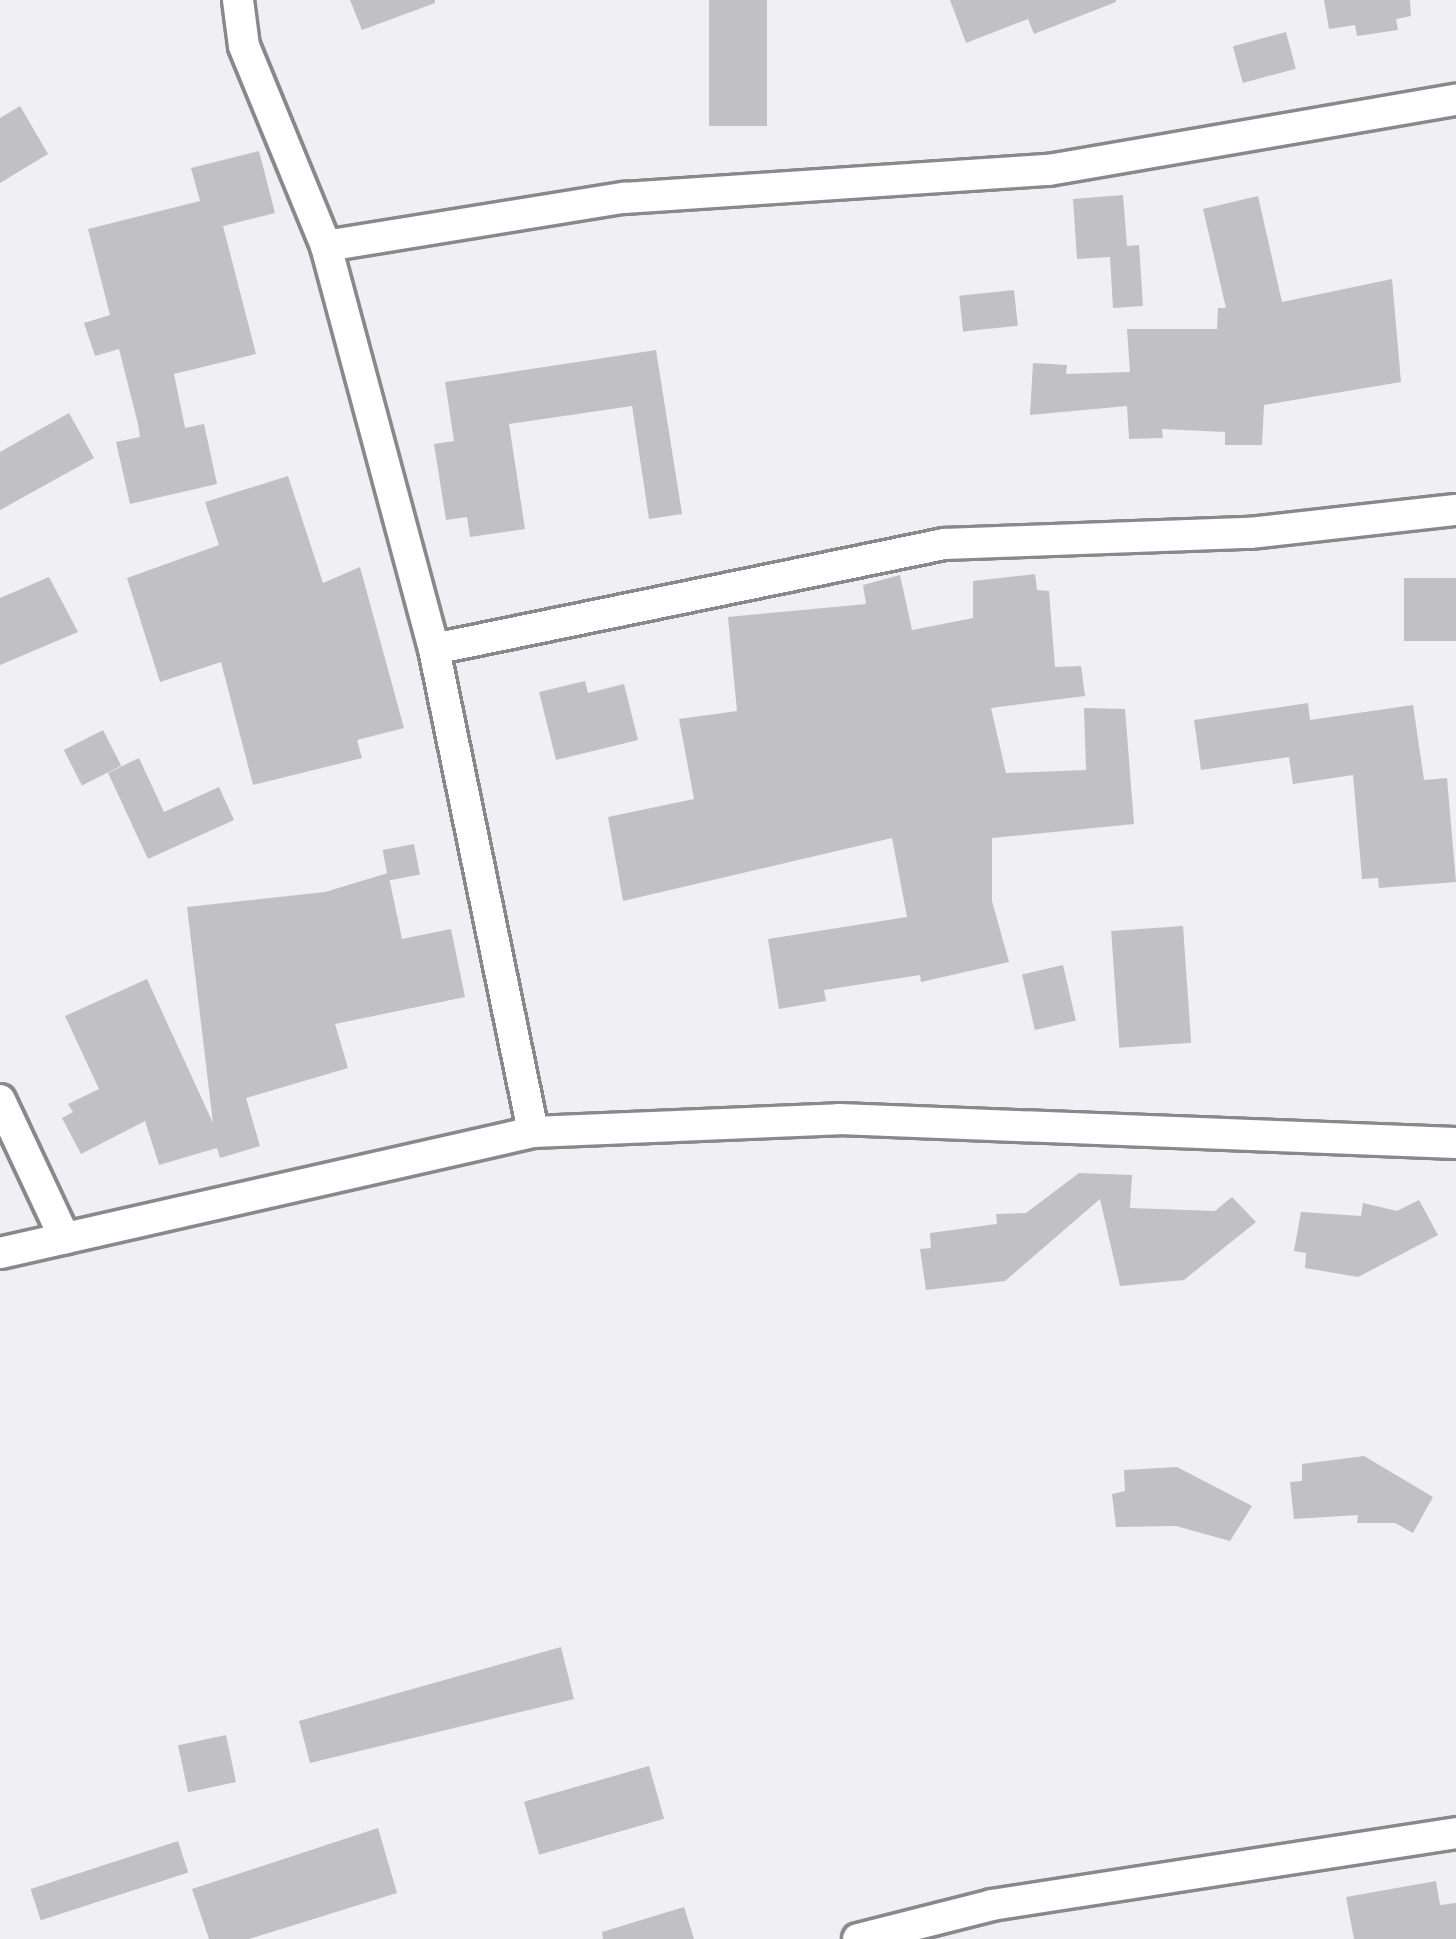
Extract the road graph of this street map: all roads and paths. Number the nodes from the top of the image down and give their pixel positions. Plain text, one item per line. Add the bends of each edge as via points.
1 (238, 0) edge
2 (1456, 100) edge
3 (326, 246) junction
4 (1456, 510) edge
5 (434, 649) junction
6 (0, 1100) edge
7 (533, 1132) junction
8 (1456, 1143) edge
9 (65, 1239) junction
10 (0, 1253) edge
11 (1456, 1833) edge
12 (858, 1939) edge

1 - 3 street via 244,46
2 - 3 street via 1048,170 624,198
3 - 5 street
4 - 5 street via 1250,533 944,544
5 - 7 street
6 - 9 street
7 - 8 street via 839,1118
7 - 9 street
9 - 10 street
11 - 12 street via 992,1904

